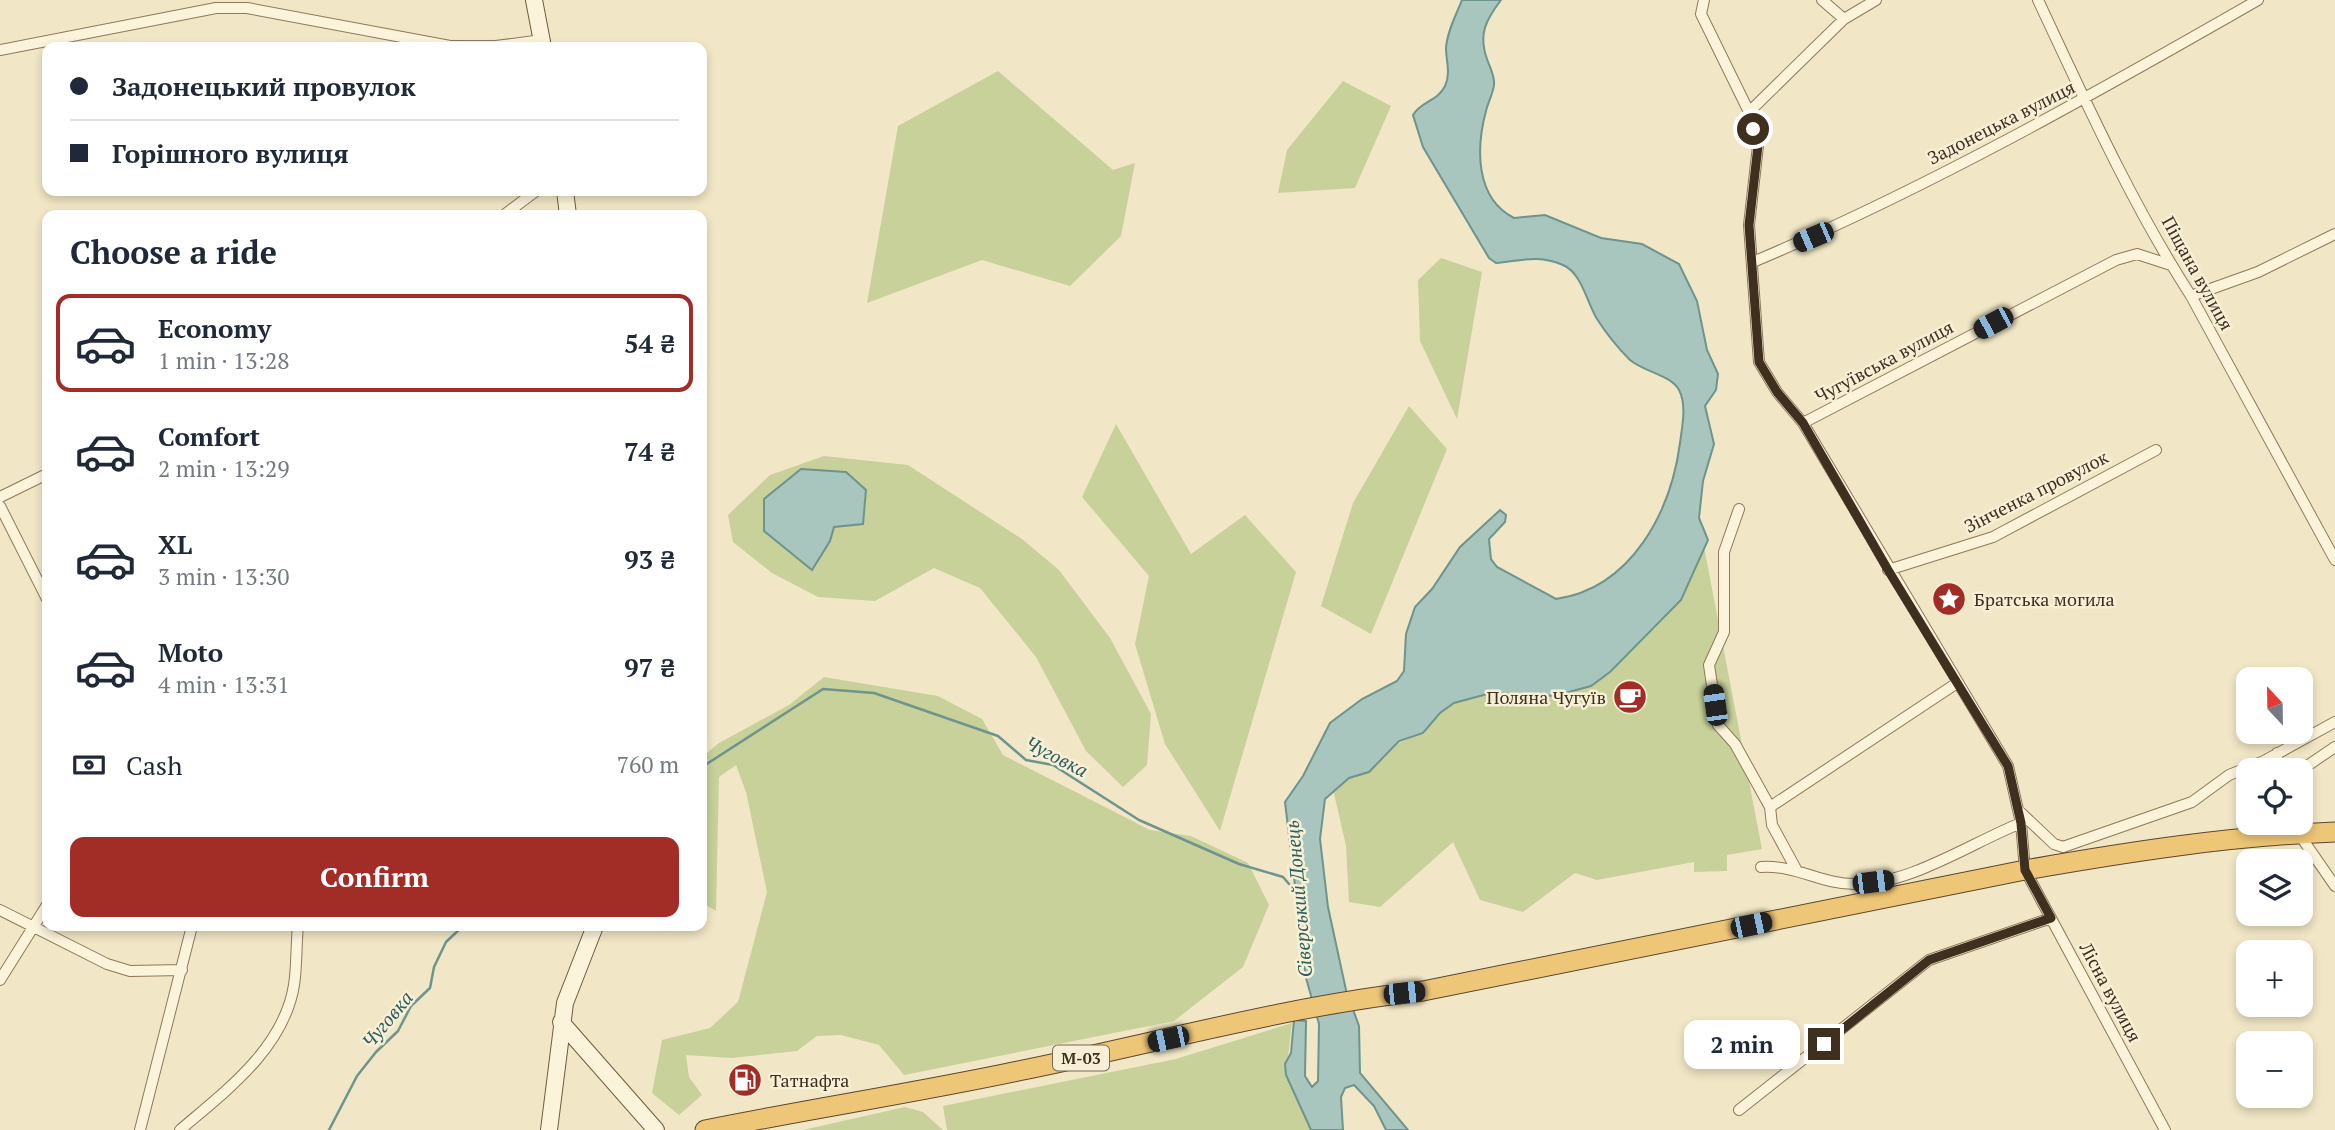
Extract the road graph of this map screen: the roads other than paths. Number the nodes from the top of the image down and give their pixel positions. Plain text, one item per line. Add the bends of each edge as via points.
1 (534, 0) edge
2 (1704, 0) edge
3 (1822, 0) edge
4 (1876, 0) edge
5 (2038, 0) edge
6 (2258, 0) edge
7 (1844, 19) junction
8 (429, 42) edge
9 (542, 42) edge
10 (0, 50) edge
11 (2084, 100) junction
12 (1749, 112) junction
13 (529, 196) edge
14 (511, 210) edge
15 (2335, 234) edge
16 (1753, 262) junction
17 (2171, 265) junction
18 (2191, 296) junction
19 (1803, 423) junction
20 (2156, 450) dead end
21 (42, 476) edge
22 (0, 497) edge
23 (0, 506) edge
24 (1739, 509) dead end
25 (2335, 560) edge
26 (1888, 570) junction
27 (42, 576) edge
28 (1957, 682) junction
29 (2335, 722) edge
30 (2335, 747) edge
31 (2277, 753) junction
32 (2277, 758) edge
33 (2313, 762) edge
34 (1770, 807) junction
35 (2018, 810) junction
36 (2021, 823) junction
37 (2335, 832) edge
38 (2313, 833) edge
39 (2236, 834) edge
40 (2300, 835) edge
41 (1761, 867) dead end
42 (1796, 869) junction
43 (2025, 870) junction
44 (2335, 886) edge
45 (0, 910) edge
46 (42, 912) edge
47 (2051, 918) junction
48 (33, 926) junction
49 (42, 930) edge
50 (43, 931) edge
51 (191, 931) edge
52 (298, 931) edge
53 (593, 931) edge
54 (182, 970) junction
55 (0, 980) edge
56 (561, 1022) junction
57 (1739, 1110) dead end
58 (140, 1130) edge
59 (180, 1130) edge
60 (549, 1130) edge
61 (656, 1130) edge
62 (705, 1130) edge
63 (2165, 1130) edge

1 - 9 main road
2 - 12 street via 1701,14
3 - 7 street
4 - 7 street
5 - 11 street, Піщана вулиця
6 - 11 street, Задонецька вулиця
7 - 12 street
8 - 10 street via 247,8 216,8
11 - 16 street, Задонецька вулиця via 1833,228
11 - 17 street, Піщана вулиця
12 - 16 street via 1758,146 1749,225
13 - 14 street
15 - 18 street via 2258,272
16 - 19 street via 1759,362
17 - 18 street, Піщана вулиця
17 - 19 street, Чугуївська вулиця via 2137,254 2116,260
18 - 25 street, Піщана вулиця
19 - 26 street
20 - 26 street, Зінченка провулок via 1993,537
21 - 22 street
23 - 27 street
24 - 34 street via 1724,552 1724,632 1709,666 1717,725 1735,744
26 - 28 street
28 - 34 street
28 - 35 street via 2008,766
29 - 31 street
30 - 33 street
31 - 32 street
31 - 35 street via 2229,775 2192,802 2063,847
34 - 42 street via 1772,825
35 - 36 street
36 - 42 street via 1891,880 1855,884 1817,879
36 - 43 street
37 - 38 highway, М-03
39 - 43 highway, М-03
40 - 44 street
41 - 42 street
43 - 47 street, Лісна вулиця
43 - 62 highway, М-03
45 - 48 street
46 - 48 street
47 - 57 street via 1929,960
47 - 63 street, Лісна вулиця
48 - 49 street
48 - 55 street
50 - 54 street via 118,967
51 - 54 street
52 - 59 street via 293,986 274,1035 232,1086
53 - 56 main road
54 - 58 street
56 - 60 main road
56 - 61 main road

